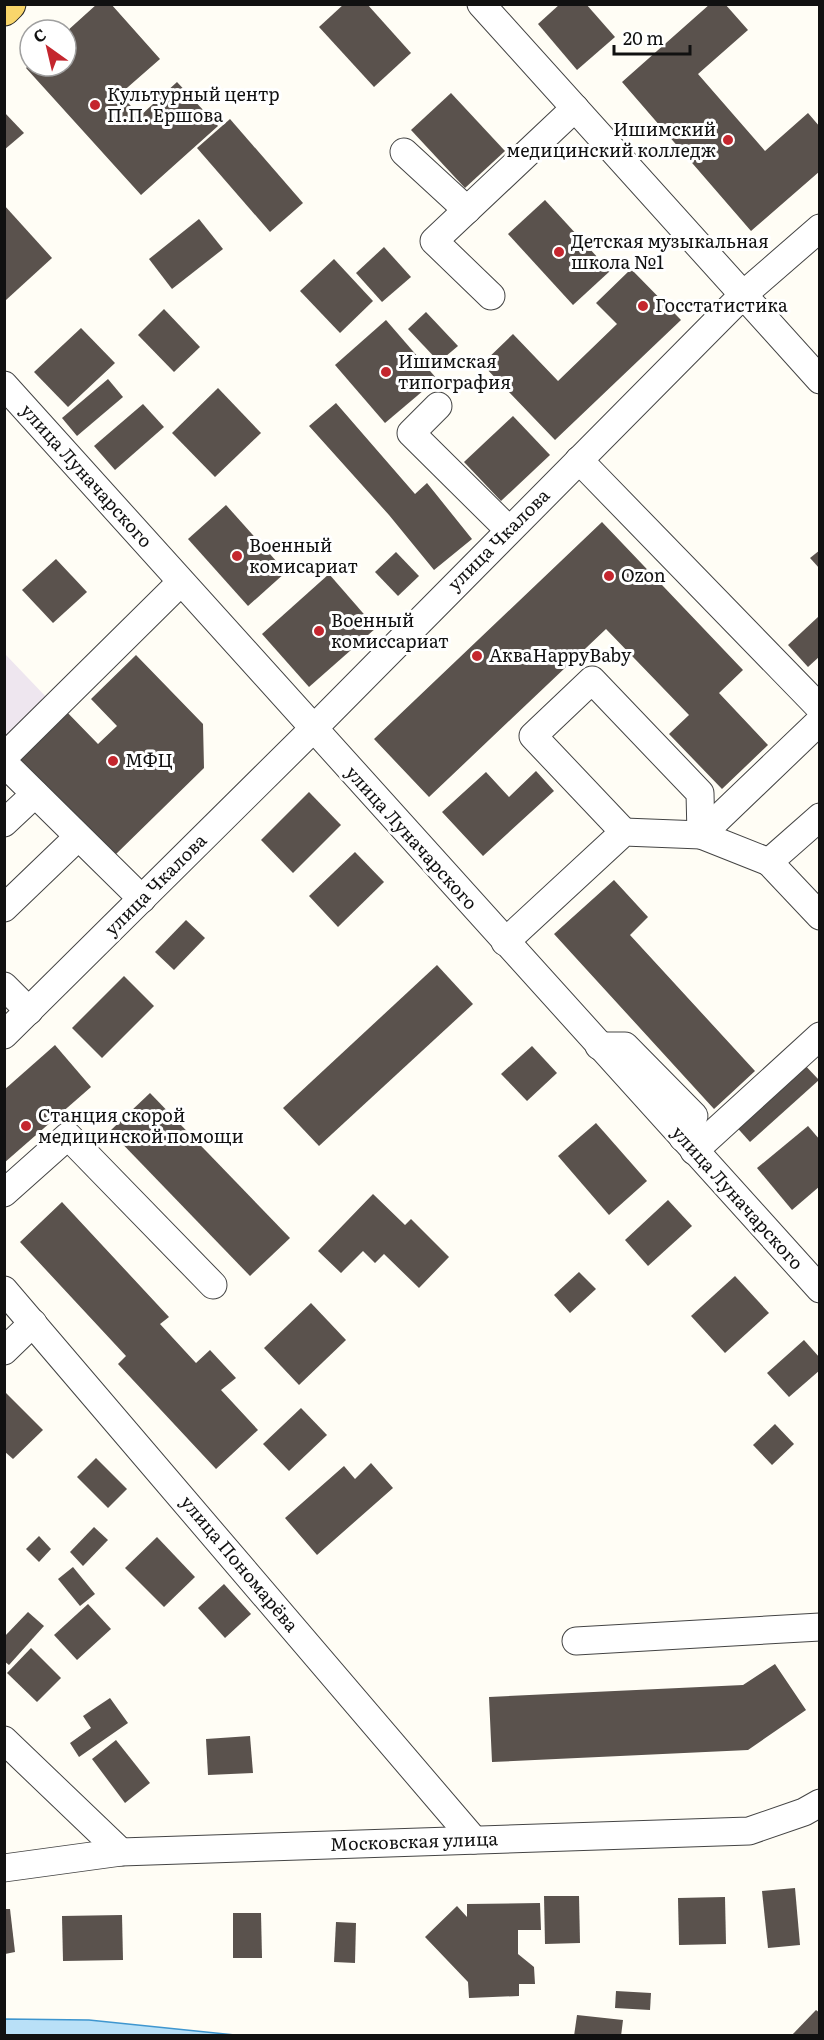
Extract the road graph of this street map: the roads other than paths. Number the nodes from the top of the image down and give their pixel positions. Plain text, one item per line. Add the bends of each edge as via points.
1 (9, 4) edge
2 (481, 4) edge
3 (4, 9) edge
4 (574, 108) junction
5 (404, 152) dead end
6 (466, 210) junction
7 (819, 228) edge
8 (744, 294) junction
9 (491, 296) dead end
10 (819, 380) edge
11 (4, 385) edge
12 (438, 405) dead end
13 (579, 460) junction
14 (509, 531) junction
15 (181, 582) junction
16 (819, 708) edge
17 (819, 721) edge
18 (313, 729) junction
19 (4, 757) edge
20 (4, 764) edge
21 (35, 794) junction
22 (819, 817) edge
23 (4, 823) edge
24 (624, 832) junction
25 (701, 835) junction
26 (78, 837) junction
27 (769, 862) junction
28 (142, 899) junction
29 (4, 908) edge
30 (819, 916) edge
31 (505, 942) junction
32 (4, 986) edge
33 (29, 1011) junction
34 (4, 1035) edge
35 (819, 1036) edge
36 (688, 1144) junction
37 (4, 1193) edge
38 (213, 1285) dead end
39 (819, 1289) edge
40 (4, 1290) edge
41 (33, 1323) junction
42 (4, 1351) edge
43 (819, 1627) edge
44 (576, 1641) dead end
45 (4, 1740) edge
46 (819, 1803) edge
47 (474, 1839) junction
48 (121, 1852) junction
49 (4, 1868) edge

1 - 3 main road
2 - 4 street
4 - 6 street
4 - 8 street
5 - 6 street
6 - 9 street via 434,241
7 - 8 street, улица Чкалова
8 - 10 street
8 - 13 street, улица Чкалова
11 - 15 street, улица Луначарского
12 - 14 street via 411,433
13 - 14 street, улица Чкалова
13 - 16 street
14 - 18 street, улица Чкалова
15 - 18 street, улица Луначарского
15 - 19 street
17 - 25 street
18 - 28 street, улица Чкалова
18 - 31 street, улица Луначарского
20 - 21 street
21 - 23 street
21 - 26 street
22 - 27 street
24 - 25 street
24 - 25 street via 532,736 592,680 700,793
24 - 31 street
25 - 27 street
26 - 28 street
26 - 29 street
27 - 30 street
28 - 33 street, улица Чкалова
31 - 36 street, улица Луначарского
32 - 33 street
33 - 34 street, улица Чкалова
35 - 36 street
36 - 39 street, улица Луначарского
37 - 38 street via 68,1136
40 - 41 street, улица Пономарёва
41 - 42 street
41 - 47 street, улица Пономарёва
43 - 44 street
45 - 48 street
46 - 47 street, Московская улица via 749,1831
47 - 48 street, Московская улица
48 - 49 street, Московская улица

